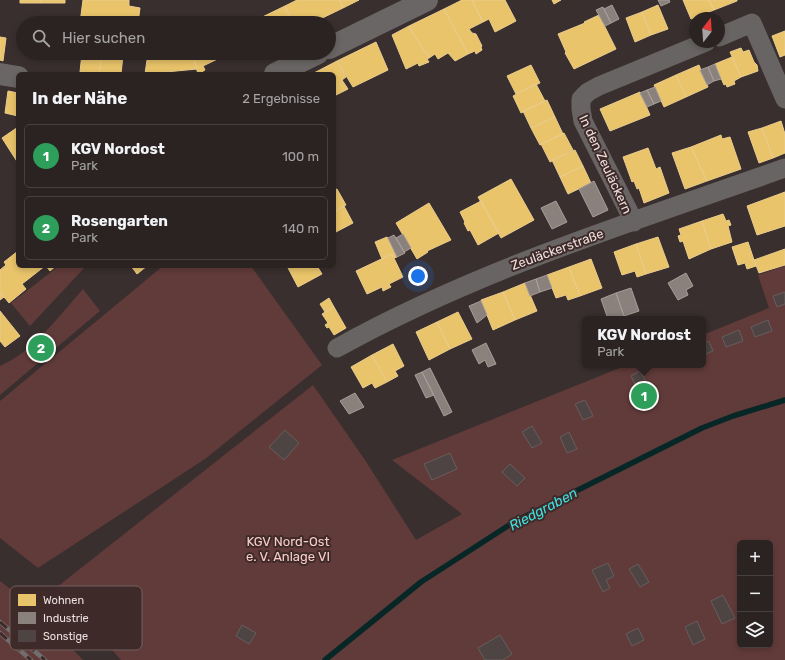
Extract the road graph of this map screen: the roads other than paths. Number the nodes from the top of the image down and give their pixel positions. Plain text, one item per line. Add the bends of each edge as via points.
1 (427, 0) edge
2 (725, 34) edge
3 (336, 45) edge
4 (691, 48) edge
5 (304, 60) edge
6 (279, 72) edge
7 (0, 74) edge
8 (16, 77) edge
9 (785, 99) edge
10 (785, 168) edge
11 (634, 222) junction
12 (337, 348) dead end

1 - 3 main road
2 - 9 street via 752,23
4 - 11 street, In den Zeuläckern via 598,86 581,99 583,121
5 - 6 main road
7 - 8 main road
10 - 11 street, Zeuläckerstraße
11 - 12 street, Zeuläckerstraße via 499,270 429,301

